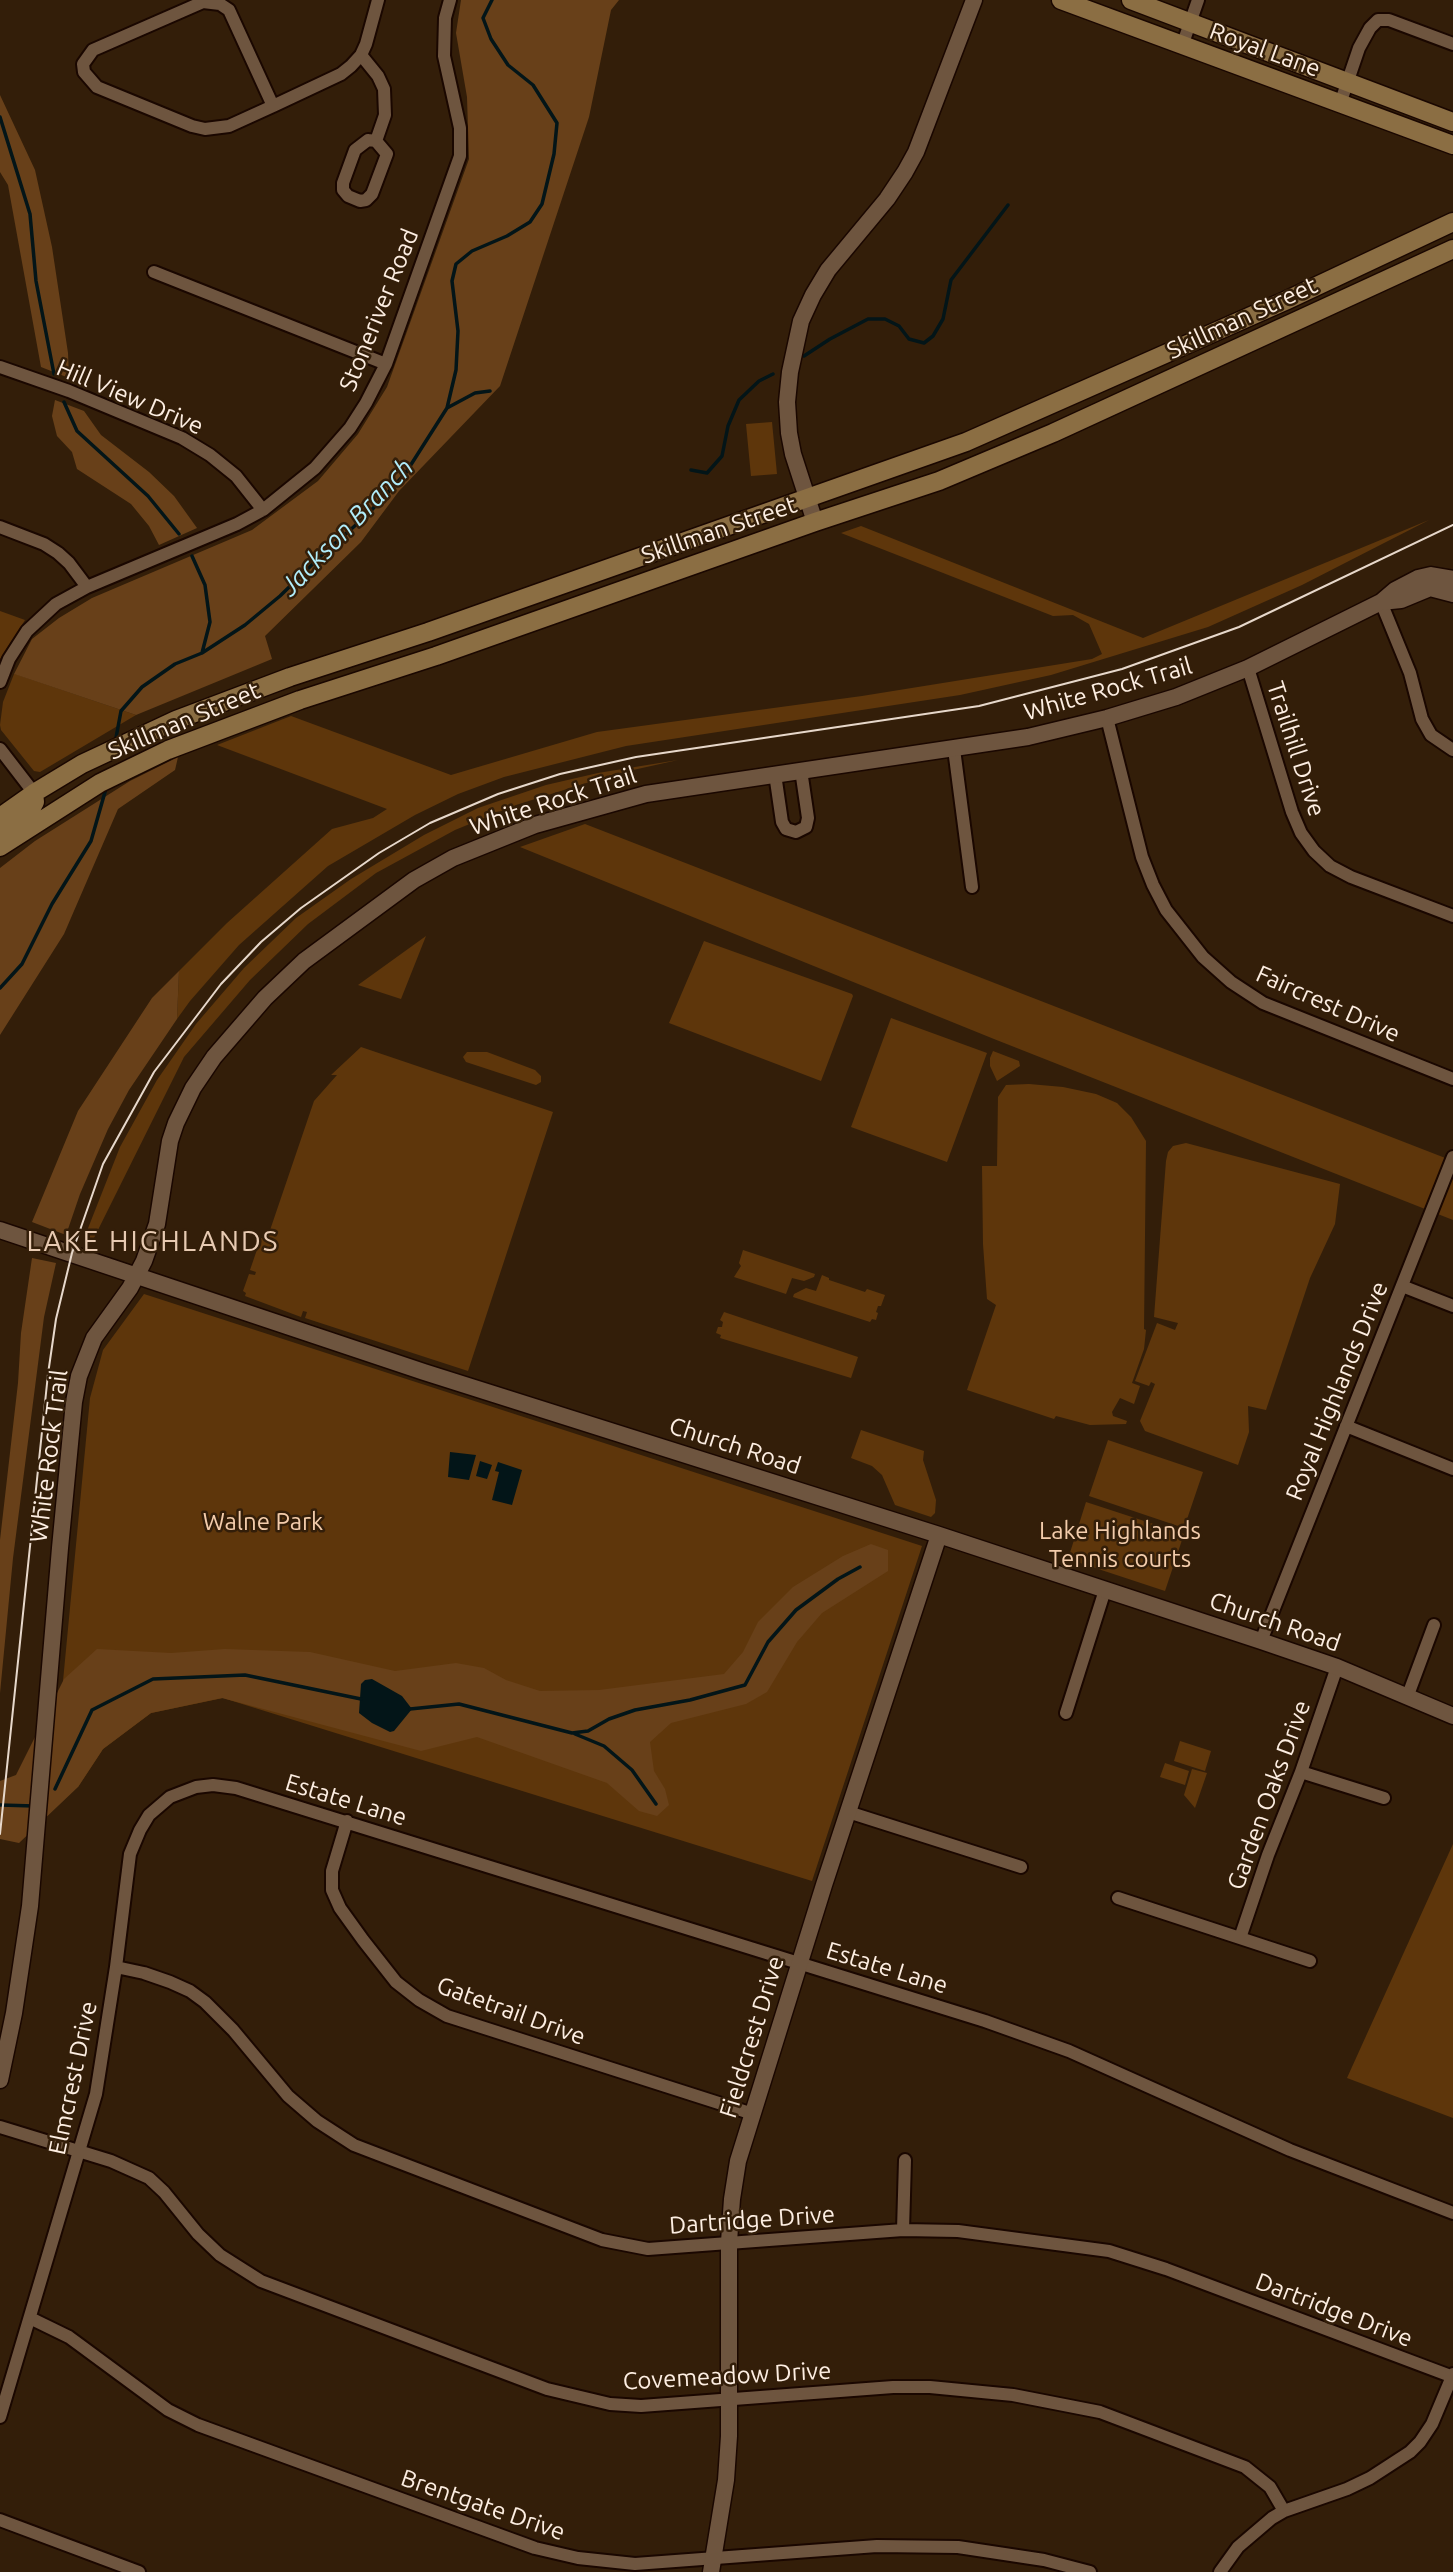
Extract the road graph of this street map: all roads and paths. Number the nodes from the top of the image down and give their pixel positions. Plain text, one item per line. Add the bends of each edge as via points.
1 (377, 0) edge
2 (450, 0) edge
3 (974, 0) edge
4 (1061, 0) edge
5 (1131, 0) edge
6 (1198, 0) edge
7 (1189, 22) junction
8 (1453, 44) edge
9 (1181, 46) junction
10 (361, 55) junction
11 (1348, 82) junction
12 (1340, 104) junction
13 (273, 106) junction
14 (1453, 122) edge
15 (376, 141) junction
16 (1453, 145) edge
17 (1453, 222) edge
18 (1453, 249) edge
19 (154, 272) dead end
20 (386, 364) junction
21 (0, 367) edge
22 (807, 499) junction
23 (263, 510) junction
24 (815, 522) junction
25 (0, 527) edge
26 (1452, 586) edge
27 (87, 587) junction
28 (1381, 602) junction
29 (364, 652) junction
30 (1248, 668) junction
31 (371, 677) junction
32 (0, 681) edge
33 (1107, 718) junction
34 (0, 749) edge
35 (954, 749) junction
36 (1453, 750) edge
37 (801, 770) junction
38 (775, 774) junction
39 (40, 789) junction
40 (0, 817) edge
41 (0, 839) edge
42 (0, 847) edge
43 (972, 887) dead end
44 (1453, 916) edge
45 (1453, 1080) edge
46 (1453, 1157) edge
47 (0, 1230) edge
48 (138, 1275) junction
49 (1402, 1286) junction
50 (1453, 1306) edge
51 (1346, 1426) junction
52 (1453, 1469) edge
53 (939, 1535) junction
54 (1105, 1590) junction
55 (1434, 1625) dead end
56 (1261, 1641) junction
57 (1337, 1667) junction
58 (1408, 1695) junction
59 (1066, 1713) dead end
60 (1453, 1716) edge
61 (1301, 1772) junction
62 (213, 1785) joint
63 (1384, 1798) dead end
64 (848, 1812) junction
65 (347, 1821) junction
66 (1021, 1867) dead end
67 (1118, 1899) dead end
68 (1240, 1938) junction
69 (1310, 1961) dead end
70 (799, 1963) junction
71 (116, 1967) junction
72 (0, 2080) edge
73 (752, 2114) junction
74 (0, 2127) edge
75 (80, 2151) junction
76 (905, 2160) dead end
77 (1453, 2213) edge
78 (903, 2230) junction
79 (729, 2242) junction
80 (30, 2318) junction
81 (1453, 2376) edge
82 (730, 2400) junction
83 (0, 2417) edge
84 (1284, 2511) junction
85 (0, 2520) edge
86 (712, 2565) edge
87 (139, 2572) edge
88 (1090, 2572) edge
89 (1220, 2572) edge

1 - 10 street
2 - 20 street, Stoneriver Road via 444,56 460,128 460,156
3 - 22 street via 916,152 887,199 828,270 801,321 787,402 793,454
4 - 9 main road, Royal Lane
5 - 7 main road, Royal Lane
6 - 7 street
7 - 9 street
7 - 11 main road, Royal Lane
8 - 11 street via 1378,20 1359,48
9 - 12 main road, Royal Lane
10 - 13 street via 341,74
10 - 15 street via 384,89 386,115
11 - 12 street
11 - 14 main road, Royal Lane
12 - 16 main road, Royal Lane
13 - 13 street via 229,10 220,4 202,2 93,50 83,64 97,87 192,126 218,129
15 - 15 street via 387,154 372,194 360,201 348,196 343,183 355,150 368,140
17 - 22 main road, Skillman Street via 1032,414
18 - 24 main road, Skillman Street via 1025,446 939,481
19 - 20 street
20 - 23 street, Stoneriver Road via 335,448
21 - 23 street, Hill View Drive via 182,438 236,476
22 - 24 street
22 - 29 main road, Skillman Street
23 - 27 street, Stoneriver Road
24 - 31 main road, Skillman Street
25 - 27 street via 58,553
26 - 28 street, White Rock Trail via 1431,575 1395,590
27 - 32 street, Stoneriver Road via 45,612 27,631
28 - 30 street, White Rock Trail
28 - 36 street via 1410,673 1422,719 1431,735
29 - 31 main road
29 - 39 main road, Skillman Street via 128,741
30 - 33 street, White Rock Trail
30 - 44 street, Trailhill Drive via 1292,812 1314,852 1351,877
31 - 42 main road, Skillman Street via 168,750 100,783
33 - 35 street, White Rock Trail
33 - 45 street, Faircrest Drive via 1153,886 1166,911 1203,957 1263,1003
34 - 39 street
35 - 37 street, White Rock Trail
35 - 43 street
37 - 38 street, White Rock Trail
37 - 38 street via 808,818 806,827 796,832 782,822
38 - 48 street, White Rock Trail via 646,794 499,838 414,880 304,961 256,1008 193,1088 170,1141 156,1224
39 - 40 main road, Skillman Street
39 - 41 main road via 30,811 2,832
46 - 49 street, Royal Highlands Drive
47 - 48 street, Church Road
48 - 53 street, Church Road via 424,1372
48 - 72 street, White Rock Trail via 94,1338 74,1402 30,1906
49 - 50 street
49 - 51 street, Royal Highlands Drive
51 - 52 street
51 - 56 street, Royal Highlands Drive
53 - 54 street, Church Road
53 - 64 street, Fieldcrest Drive
54 - 56 street, Church Road
54 - 59 street
55 - 58 street
56 - 57 street, Church Road
57 - 58 street, Church Road
57 - 61 street, Garden Oaks Drive
58 - 60 street, Church Road
61 - 63 street
61 - 68 street, Garden Oaks Drive
62 - 65 street, Estate Lane via 236,1787
62 - 71 street, Elmcrest Drive via 170,1797 140,1830 130,1854
64 - 66 street
64 - 70 street, Fieldcrest Drive
65 - 70 street, Estate Lane
65 - 73 street, Gatetrail Drive via 332,1871 332,1890 340,1909 396,1982 419,2000 447,2016
67 - 68 street
68 - 69 street
70 - 73 street, Fieldcrest Drive
70 - 77 street, Estate Lane via 1035,2038 1290,2150
71 - 75 street, Elmcrest Drive via 96,2094
71 - 79 street, Dartridge Drive via 170,1982 205,2002 288,2096 354,2144 602,2240 648,2249
73 - 79 street, Fieldcrest Drive via 734,2178
74 - 75 street, Covemeadow Drive
75 - 80 street, Elmcrest Drive
75 - 82 street, Covemeadow Drive via 149,2178 220,2255 283,2290 578,2398 641,2406
76 - 78 street
78 - 79 street, Dartridge Drive
78 - 81 street, Dartridge Drive via 958,2231 1109,2252 1167,2269
79 - 82 street, Fieldcrest Drive
80 - 83 street, Elmcrest Drive
80 - 86 street, Brentgate Drive via 69,2337 183,2418 503,2538 578,2558
81 - 84 street via 1432,2424 1410,2452 1347,2489
82 - 84 street, Covemeadow Drive via 930,2387 1082,2407 1245,2467 1270,2487
82 - 86 street, Fieldcrest Drive via 726,2480
84 - 89 street via 1252,2533
85 - 87 street
86 - 88 street, Brentgate Drive via 918,2545 982,2550

